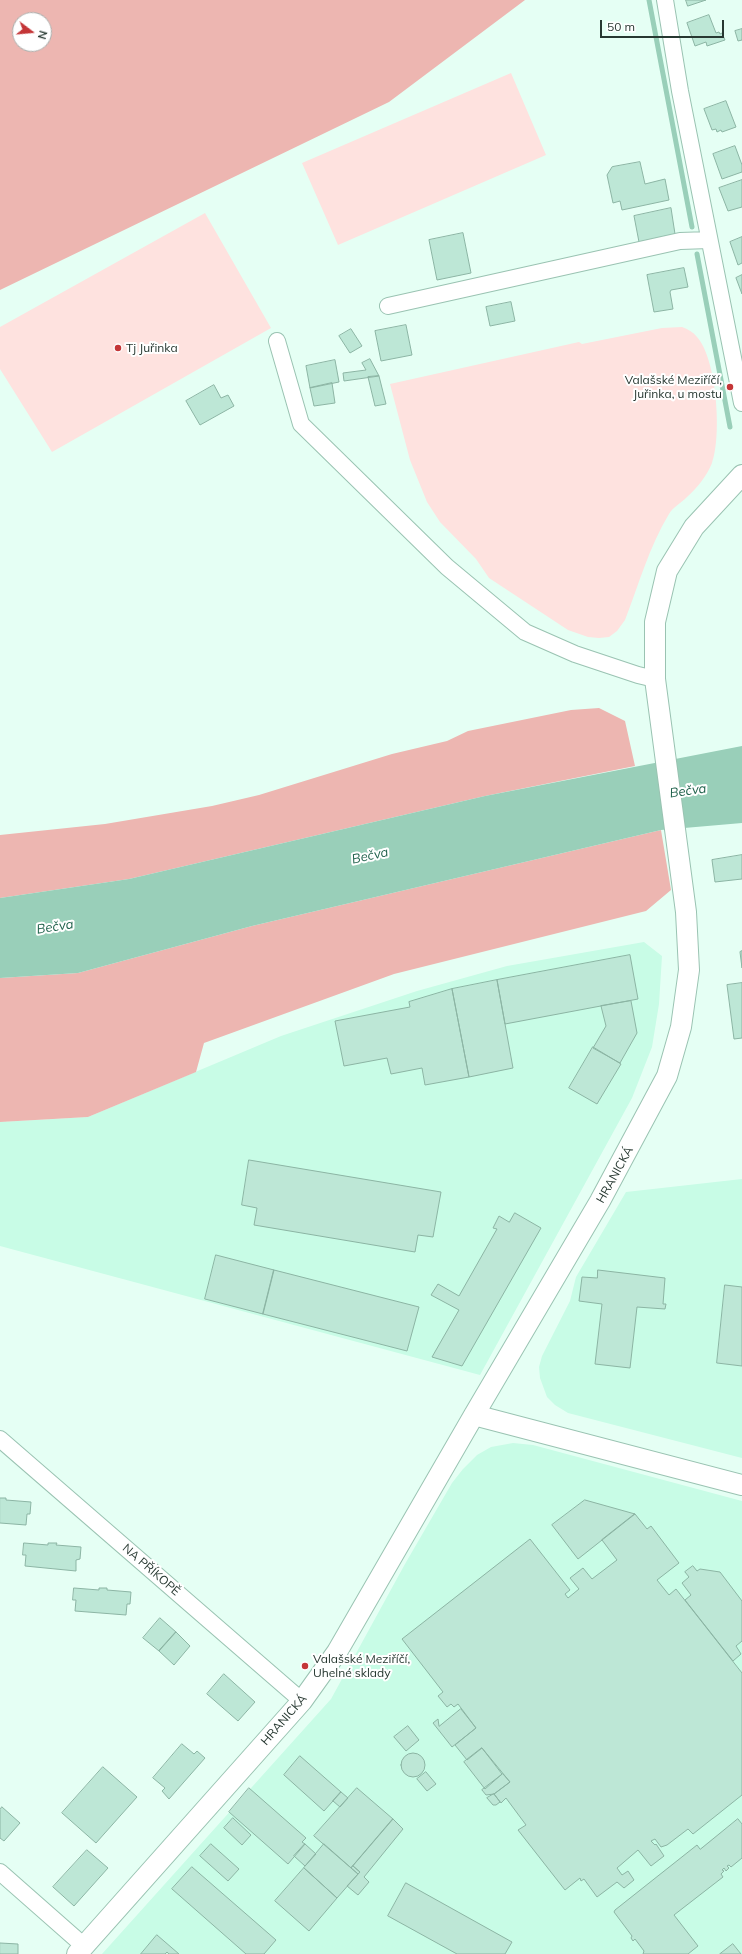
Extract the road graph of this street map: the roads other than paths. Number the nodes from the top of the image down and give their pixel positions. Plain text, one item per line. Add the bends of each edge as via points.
1 (665, 0) edge
2 (709, 240) junction
3 (388, 306) dead end
4 (277, 341) dead end
5 (742, 403) edge
6 (742, 475) edge
7 (655, 679) junction
8 (474, 1415) junction
9 (0, 1439) edge
10 (742, 1485) edge
11 (302, 1700) junction
12 (0, 1872) edge
13 (80, 1950) edge

1 - 2 street
2 - 3 street via 680,241
2 - 5 street
4 - 7 street via 301,424 447,567 525,632 575,654
6 - 7 street, HRANICKÁ via 694,527 667,571 655,622
7 - 8 street, HRANICKÁ via 686,912 689,970 681,1027 667,1076 600,1201
8 - 10 street
8 - 11 street, HRANICKÁ via 337,1652
9 - 11 street, NA PŘÍKOPĚ
11 - 13 street, HRANICKÁ
12 - 13 street

